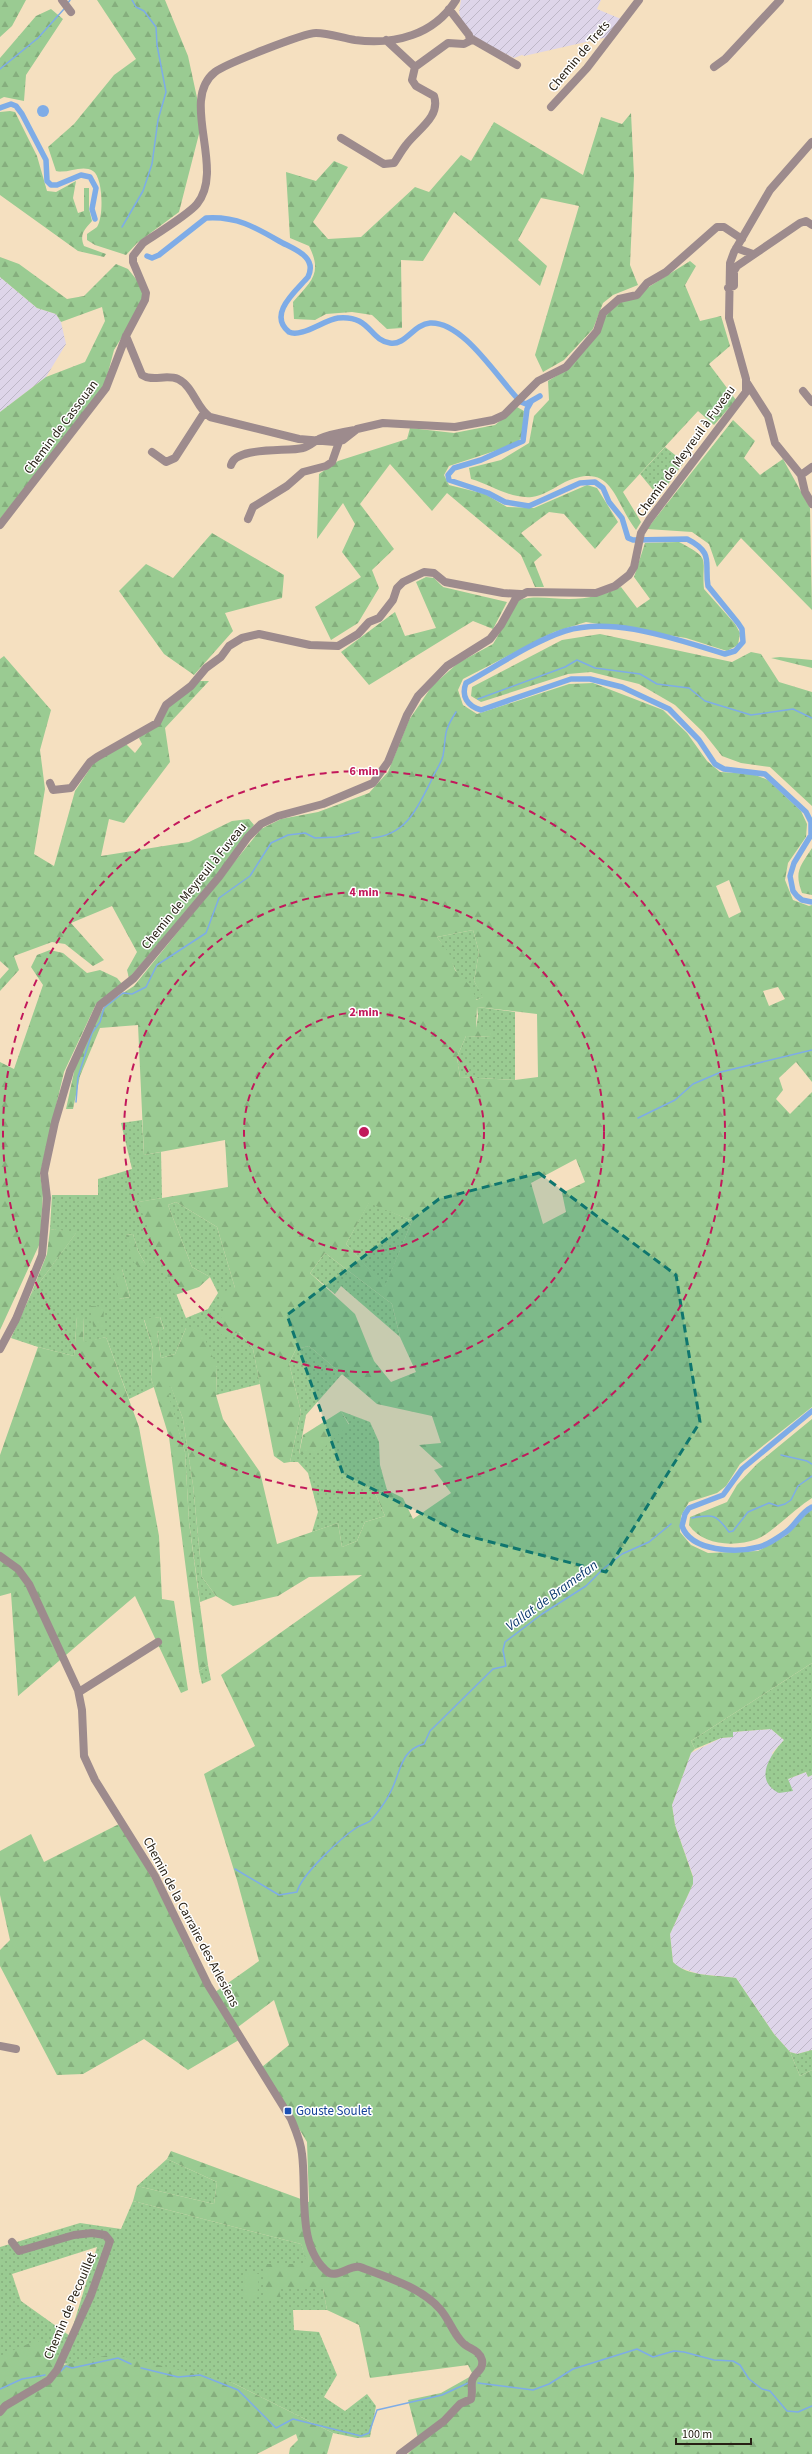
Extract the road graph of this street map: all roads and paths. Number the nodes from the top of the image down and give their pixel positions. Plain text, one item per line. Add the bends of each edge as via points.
1 (62, 0) edge
2 (456, 0) edge
3 (638, 0) edge
4 (780, 0) edge
5 (449, 9) junction
6 (71, 12) dead end
7 (470, 38) junction
8 (386, 40) junction
9 (516, 65) dead end
10 (415, 67) junction
11 (714, 67) dead end
12 (551, 107) dead end
13 (341, 138) dead end
14 (812, 142) edge
15 (812, 225) edge
16 (742, 238) junction
17 (736, 248) junction
18 (753, 254) junction
19 (728, 288) junction
20 (126, 336) junction
21 (747, 383) junction
22 (803, 391) dead end
23 (812, 402) edge
24 (204, 413) junction
25 (357, 429) junction
26 (319, 439) junction
27 (339, 442) junction
28 (152, 452) dead end
29 (231, 465) dead end
30 (812, 467) edge
31 (801, 475) junction
32 (812, 504) edge
33 (248, 519) dead end
34 (0, 525) edge
35 (521, 594) junction
36 (50, 783) dead end
37 (0, 1349) edge
38 (0, 1556) edge
39 (158, 1642) dead end
40 (79, 1692) junction
41 (0, 2046) edge
42 (16, 2049) dead end
43 (12, 2242) dead end
44 (0, 2412) edge
45 (400, 2454) edge

1 - 6 street
2 - 5 street, Chemin de Cassouan
3 - 12 street, Chemin de Trets via 587,68
4 - 11 street via 725,59
5 - 7 street
5 - 8 street, Chemin de Cassouan via 429,29
7 - 9 street
7 - 10 street via 464,44 448,43
8 - 10 street
8 - 20 street, Chemin de Cassouan via 359,40 314,33 221,67 207,79 201,92 202,129 207,164 204,190 197,204 143,243 136,251 133,262 146,293 145,300
10 - 13 street via 412,80 416,86 434,96 435,109 394,163 384,164
14 - 16 street, Chemin de Meyreuil à Fuveau via 779,179
15 - 18 street via 800,223
16 - 17 street, Chemin de Meyreuil à Fuveau
16 - 25 street via 724,227 717,227 666,272 647,283 637,295 619,299 603,313 597,331 566,367 538,381 504,415 464,426 383,424
17 - 18 street
17 - 19 street, Chemin de Meyreuil à Fuveau via 729,268
18 - 19 street via 736,267 734,286
19 - 21 street, Chemin de Meyreuil à Fuveau via 729,318
20 - 24 street via 142,375 146,378 168,376 186,384
20 - 34 street, Chemin de Cassouan via 106,388
21 - 31 street via 768,416 775,443
21 - 35 street, Chemin de Meyreuil à Fuveau via 746,392 737,406 641,533 634,567 629,575 606,590 586,594
22 - 23 street
24 - 26 street via 210,417 298,439
24 - 28 street via 175,458 166,462
25 - 26 street
25 - 27 street
26 - 27 street
26 - 29 street via 305,448 243,455
27 - 33 street via 332,462 303,472 287,486 254,507
30 - 31 street
31 - 32 street
35 - 36 street via 445,582 434,573 424,572 403,582 379,618 369,622 358,634 338,646 310,645 259,634 242,638 229,646 191,686 166,705 157,723 90,762 71,788 57,791 53,790
35 - 37 street, Chemin de Meyreuil à Fuveau via 512,603 501,625 490,639 447,666 418,696 407,715 388,762 373,783 323,804 278,816 261,824 134,978 100,1005 70,1071 55,1122 44,1173 47,1198 42,1255 16,1319
38 - 40 street, Chemin de la Carraire des Arlesiens via 18,1568 29,1584
39 - 40 street
40 - 45 street, Chemin de la Carraire des Arlesiens via 84,1756 99,1788 150,1866 208,1985 289,2117 300,2141 308,2237 314,2258 329,2274 360,2267 401,2284 430,2300 449,2321 459,2340 476,2351 482,2359 481,2369 472,2381 471,2399 460,2404 444,2421
41 - 42 street
43 - 44 street, Chemin de Pecouillet via 19,2251 85,2234 105,2235 110,2241 91,2295 50,2380 5,2406

